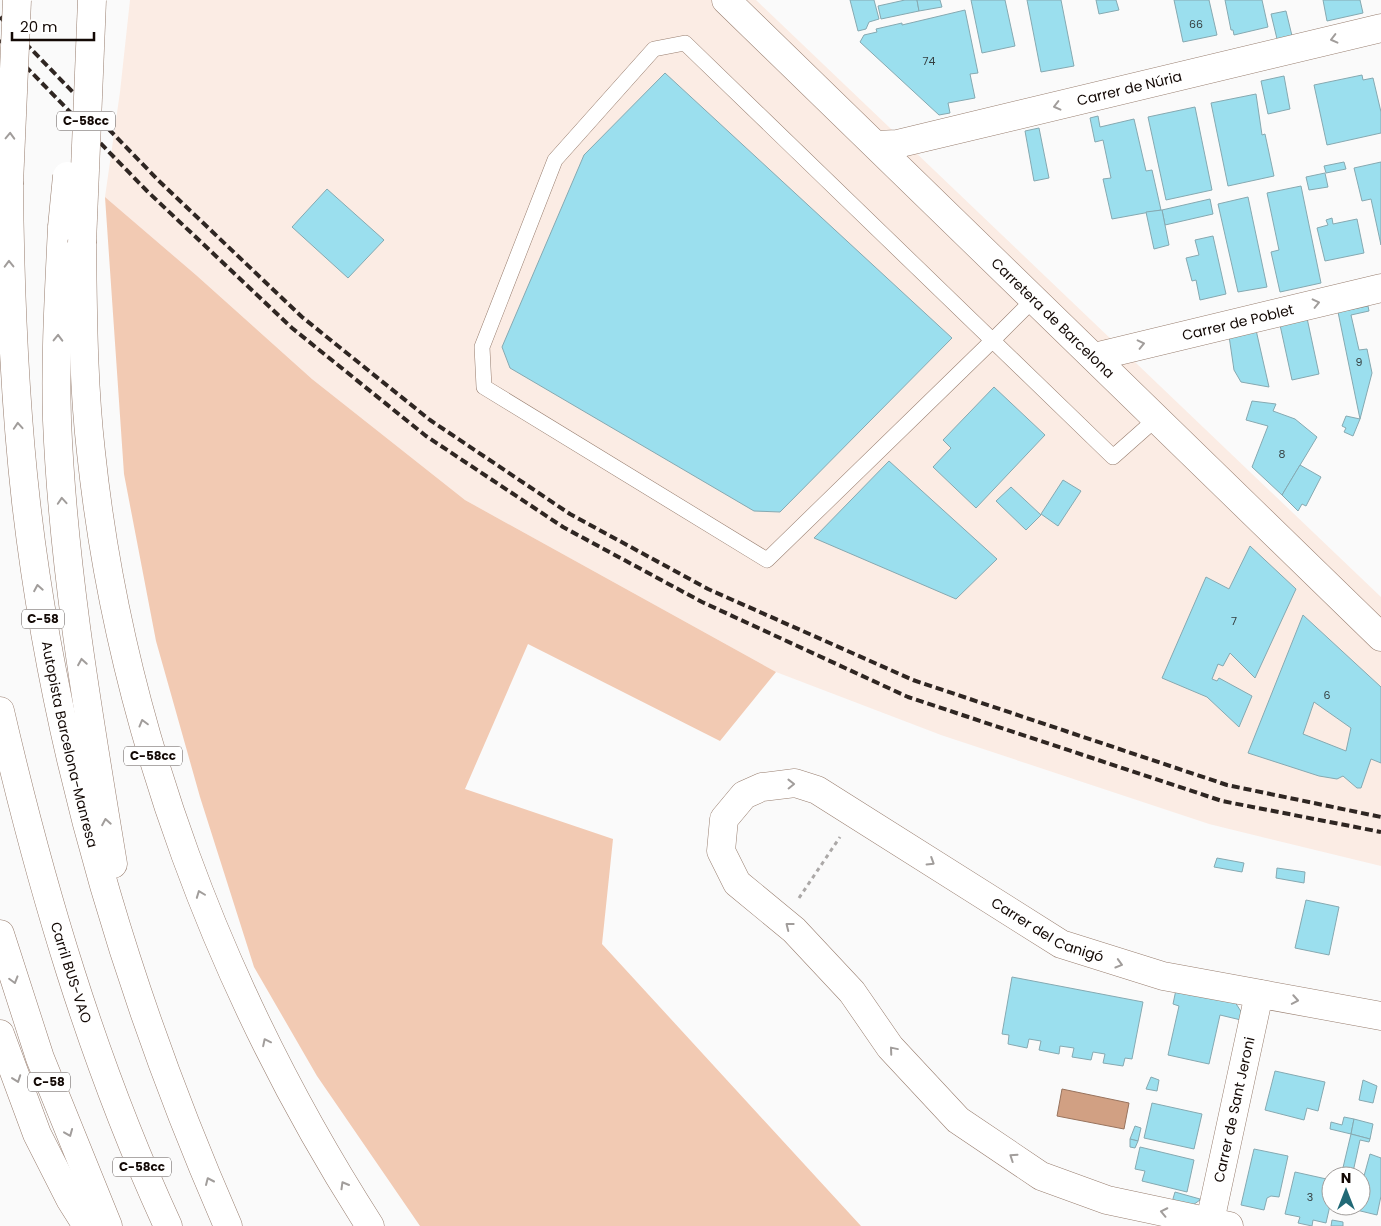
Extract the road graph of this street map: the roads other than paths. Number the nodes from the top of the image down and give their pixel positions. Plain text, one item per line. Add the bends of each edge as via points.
1 (17, 0) edge
2 (91, 0) edge
3 (726, 0) edge
4 (1381, 28) edge
5 (877, 146) junction
6 (72, 235) junction
7 (1381, 288) edge
8 (1034, 299) junction
9 (993, 340) junction
10 (1094, 357) junction
11 (1157, 418) junction
12 (1381, 637) edge
13 (0, 712) edge
14 (0, 934) edge
15 (1258, 994) junction
16 (1381, 1016) edge
17 (0, 1034) edge
18 (154, 1041) junction
19 (1216, 1225) edge
20 (87, 1226) edge
21 (108, 1226) edge
22 (168, 1226) edge
23 (228, 1226) edge
24 (370, 1226) edge

18 -> 1 main road, Autopista Barcelona-Manresa / C-58, bridge via 91,843 42,612 19,436 10,295 9,184
2 - 6 main road, C-58cc, bridge
3 - 5 main road, Carretera de Barcelona
4 -> 5 main road, Carrer de Núria via 897,144
5 - 8 main road, Carretera de Barcelona
18 -> 6 main road via 115,872 100,787 64,528 57,419
24 -> 6 main road, C-58cc via 310,1125 214,930 186,858 145,728 112,589 90,451 83,324
10 -> 7 main road, Carrer de Poblet
8 - 9 lane
8 - 10 main road, Carretera de Barcelona
9 - 9 lane via 767,560 484,387 482,347 555,160 654,49 685,42
9 - 11 lane via 1113,457
10 - 11 main road, Carretera de Barcelona
11 - 12 main road, Carretera de Barcelona
13 - 22 main road, Carril BUS-VAO / C-58cc via 58,937 118,1107
14 -> 21 main road, C-58 via 40,1058
15 -> 16 main road, Carrer del Canigó
15 - 19 main road, Carrer de Sant Jeroni
19 -> 15 main road, Carrer del Canigó via 1107,1200 1041,1176 958,1120 890,1047 852,992 794,930 736,883 721,851 724,819 744,795 762,787 795,783 817,790 1061,944 1163,976
17 -> 20 main road via 37,1134
23 -> 18 main road, Autopista Barcelona-Manresa / C-58 via 177,1107

